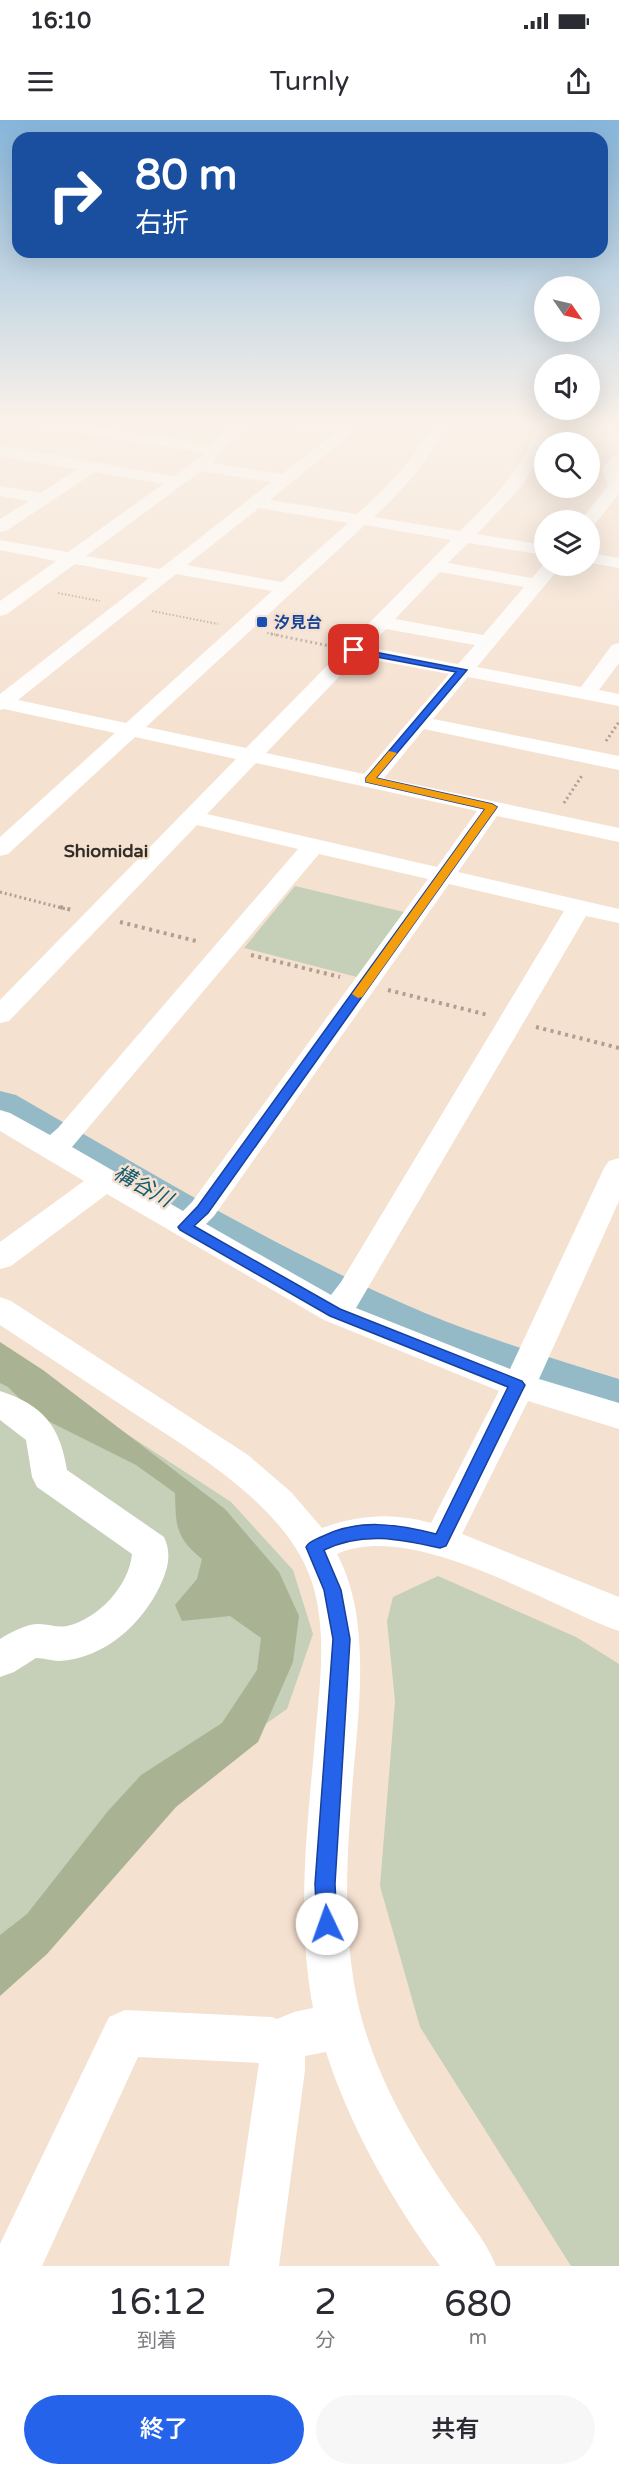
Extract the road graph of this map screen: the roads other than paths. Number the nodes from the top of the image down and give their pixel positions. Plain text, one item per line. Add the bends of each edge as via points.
1 (123, 520) edge
2 (231, 520) edge
3 (363, 520) joint
4 (480, 520) edge
5 (463, 537) junction
6 (0, 545) edge
7 (534, 548) edge
8 (70, 558) junction
9 (600, 560) edge
10 (619, 563) edge
11 (435, 566) junction
12 (168, 571) junction
13 (543, 576) edge
14 (536, 584) junction
15 (0, 585) edge
16 (286, 588) junction
17 (28, 589) junction
18 (0, 609) edge
19 (381, 622) junction
20 (487, 641) junction
21 (619, 649) edge
22 (354, 650) junction
23 (462, 670) junction
24 (586, 694) junction
25 (619, 700) edge
26 (1, 703) edge
27 (418, 722) junction
28 (131, 729) junction
29 (249, 755) junction
30 (619, 763) edge
31 (370, 780) junction
32 (492, 807) junction
33 (190, 817) junction
34 (619, 835) edge
35 (314, 845) junction
36 (0, 849) edge
37 (443, 875) junction
38 (579, 906) junction
39 (619, 916) edge
40 (0, 1015) edge
41 (0, 1119) edge
42 (59, 1144) junction
43 (619, 1168) edge
44 (105, 1180) junction
45 (192, 1219) junction
46 (0, 1258) edge
47 (342, 1303) junction
48 (0, 1309) edge
49 (523, 1374) junction
50 (0, 1404) edge
51 (619, 1416) edge
52 (440, 1541) junction
53 (315, 1547) junction
54 (619, 1615) edge
55 (0, 1660) edge
56 (341, 2026) junction
57 (282, 2045) junction
58 (16, 2266) edge
59 (254, 2266) edge
60 (471, 2266) edge

1 - 8 street
2 - 12 street
3 - 5 street
3 - 16 street
4 - 5 street
5 - 7 street
5 - 11 street
6 - 8 street
8 - 12 street
8 - 17 street
9 - 10 street
11 - 14 street
11 - 19 street
12 - 16 street
12 - 26 street
13 - 14 street
14 - 20 street
15 - 17 street
16 - 28 street
17 - 18 street
19 - 20 street
19 - 22 street
20 - 23 street
21 - 24 street
22 - 23 street
22 - 29 street
23 - 24 street
23 - 27 street
24 - 25 street
26 - 28 street
27 - 30 street
27 - 31 street
28 - 29 street
28 - 36 street
29 - 31 street
29 - 33 street
31 - 32 street
32 - 34 street
32 - 37 street
33 - 35 street
33 - 40 street
35 - 37 street
35 - 42 street
37 - 38 street
37 - 45 street
38 - 39 street
38 - 47 street
41 - 42 street
42 - 44 street
43 - 49 street
44 - 45 street
44 - 46 street
45 - 47 street
47 - 49 street
48 - 53 street via 198,1438 257,1482
49 - 51 street
49 - 52 street
50 - 55 street via 44,1436 50,1477 151,1548 152,1558 134,1599 111,1623 77,1640 22,1645
52 - 53 street via 368,1530 336,1537
52 - 54 street
53 - 56 street via 333,1590 342,1639 325,1884 330,1963
56 - 57 street via 294,2035
56 - 60 street via 372,2110 431,2212
57 - 58 street via 272,2040 125,2033
57 - 59 street via 282,2070

